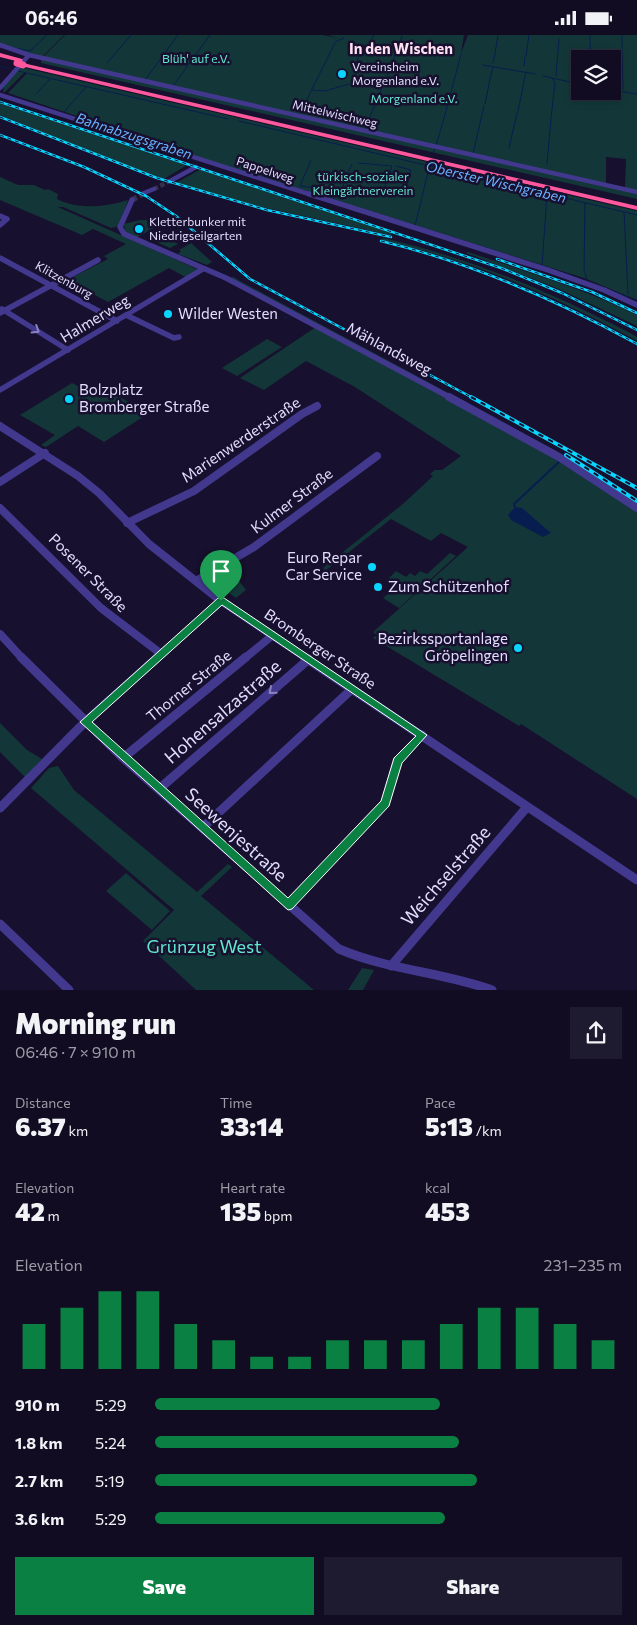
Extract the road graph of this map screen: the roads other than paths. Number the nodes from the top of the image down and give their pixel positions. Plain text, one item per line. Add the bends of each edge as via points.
1 (0, 45) edge
2 (0, 55) edge
3 (0, 59) edge
4 (23, 61) junction
5 (0, 88) edge
6 (2, 95) edge
7 (196, 167) dead end
8 (170, 181) tunnel mouth
9 (154, 189) tunnel mouth
10 (637, 192) edge
11 (144, 193) tunnel mouth
12 (132, 200) tunnel mouth
13 (637, 203) edge
14 (637, 208) edge
15 (0, 216) edge
16 (0, 225) edge
17 (0, 258) edge
18 (98, 260) dead end
19 (203, 269) junction
20 (52, 286) junction
21 (637, 305) edge
22 (1, 310) edge
23 (126, 315) junction
24 (117, 321) junction
25 (179, 337) dead end
26 (68, 350) junction
27 (0, 390) edge
28 (317, 406) dead end
29 (0, 426) edge
30 (44, 453) junction
31 (377, 456) dead end
32 (0, 482) edge
33 (0, 508) edge
34 (637, 508) edge
35 (127, 523) junction
36 (196, 581) junction
37 (221, 601) junction
38 (0, 634) edge
39 (272, 635) junction
40 (160, 653) junction
41 (309, 659) junction
42 (352, 689) junction
43 (85, 722) junction
44 (422, 735) junction
45 (123, 758) junction
46 (159, 789) junction
47 (527, 807) junction
48 (0, 809) edge
49 (202, 828) junction
50 (637, 881) edge
51 (288, 905) junction
52 (0, 925) edge
53 (391, 965) junction
54 (69, 990) edge
55 (492, 990) edge

1 - 4 street, Mittelwischweg
2 - 4 highway
3 - 4 highway
4 - 5 street
4 - 10 street, Mittelwischweg via 42,58
4 - 13 highway
4 - 14 highway
6 - 21 street, Pappelweg via 205,163 548,270
7 - 8 street
9 - 11 street
12 - 19 street, Mählandsweg via 120,231
15 - 16 street via 7,219
17 - 20 street, Klitzenburg
18 - 20 street
19 - 23 street, Halmerweg
19 - 34 street, Mählandsweg via 254,292 522,436
20 - 22 street
20 - 24 street, Klitzenburg
22 -> 26 street
23 - 24 street, Halmerweg
23 - 25 street
24 - 26 street, Halmerweg
26 - 27 street, Halmerweg
28 - 35 street, Marienwerderstraße via 194,491
29 - 30 street, Bromberger Straße
30 - 32 street
30 - 35 street, Bromberger Straße via 98,493
31 - 36 street, Kulmer Straße via 254,547
33 - 40 street, Posener Straße via 94,602
35 - 36 street, Bromberger Straße
36 - 37 street, Bromberger Straße
37 - 39 street, Bromberger Straße
37 - 40 street
38 - 43 street, Seewenjestraße
39 - 41 street, Bromberger Straße
39 - 45 street, Thorner Straße
40 - 43 street
41 - 42 street, Bromberger Straße
41 -> 46 street, Hohensalzastraße
42 - 44 street, Bromberger Straße
42 - 49 street
43 - 45 street, Seewenjestraße
43 - 48 street
44 - 47 street, Bromberger Straße
44 - 51 street via 398,761 385,803
45 - 46 street, Seewenjestraße
46 - 49 street, Seewenjestraße
47 - 50 street, Bromberger Straße
47 - 53 street, Weichselstraße
49 - 51 street, Seewenjestraße
51 - 53 street, Seewenjestraße via 339,949 357,958
52 - 54 street
53 - 55 street, Seewenjestraße via 470,981

